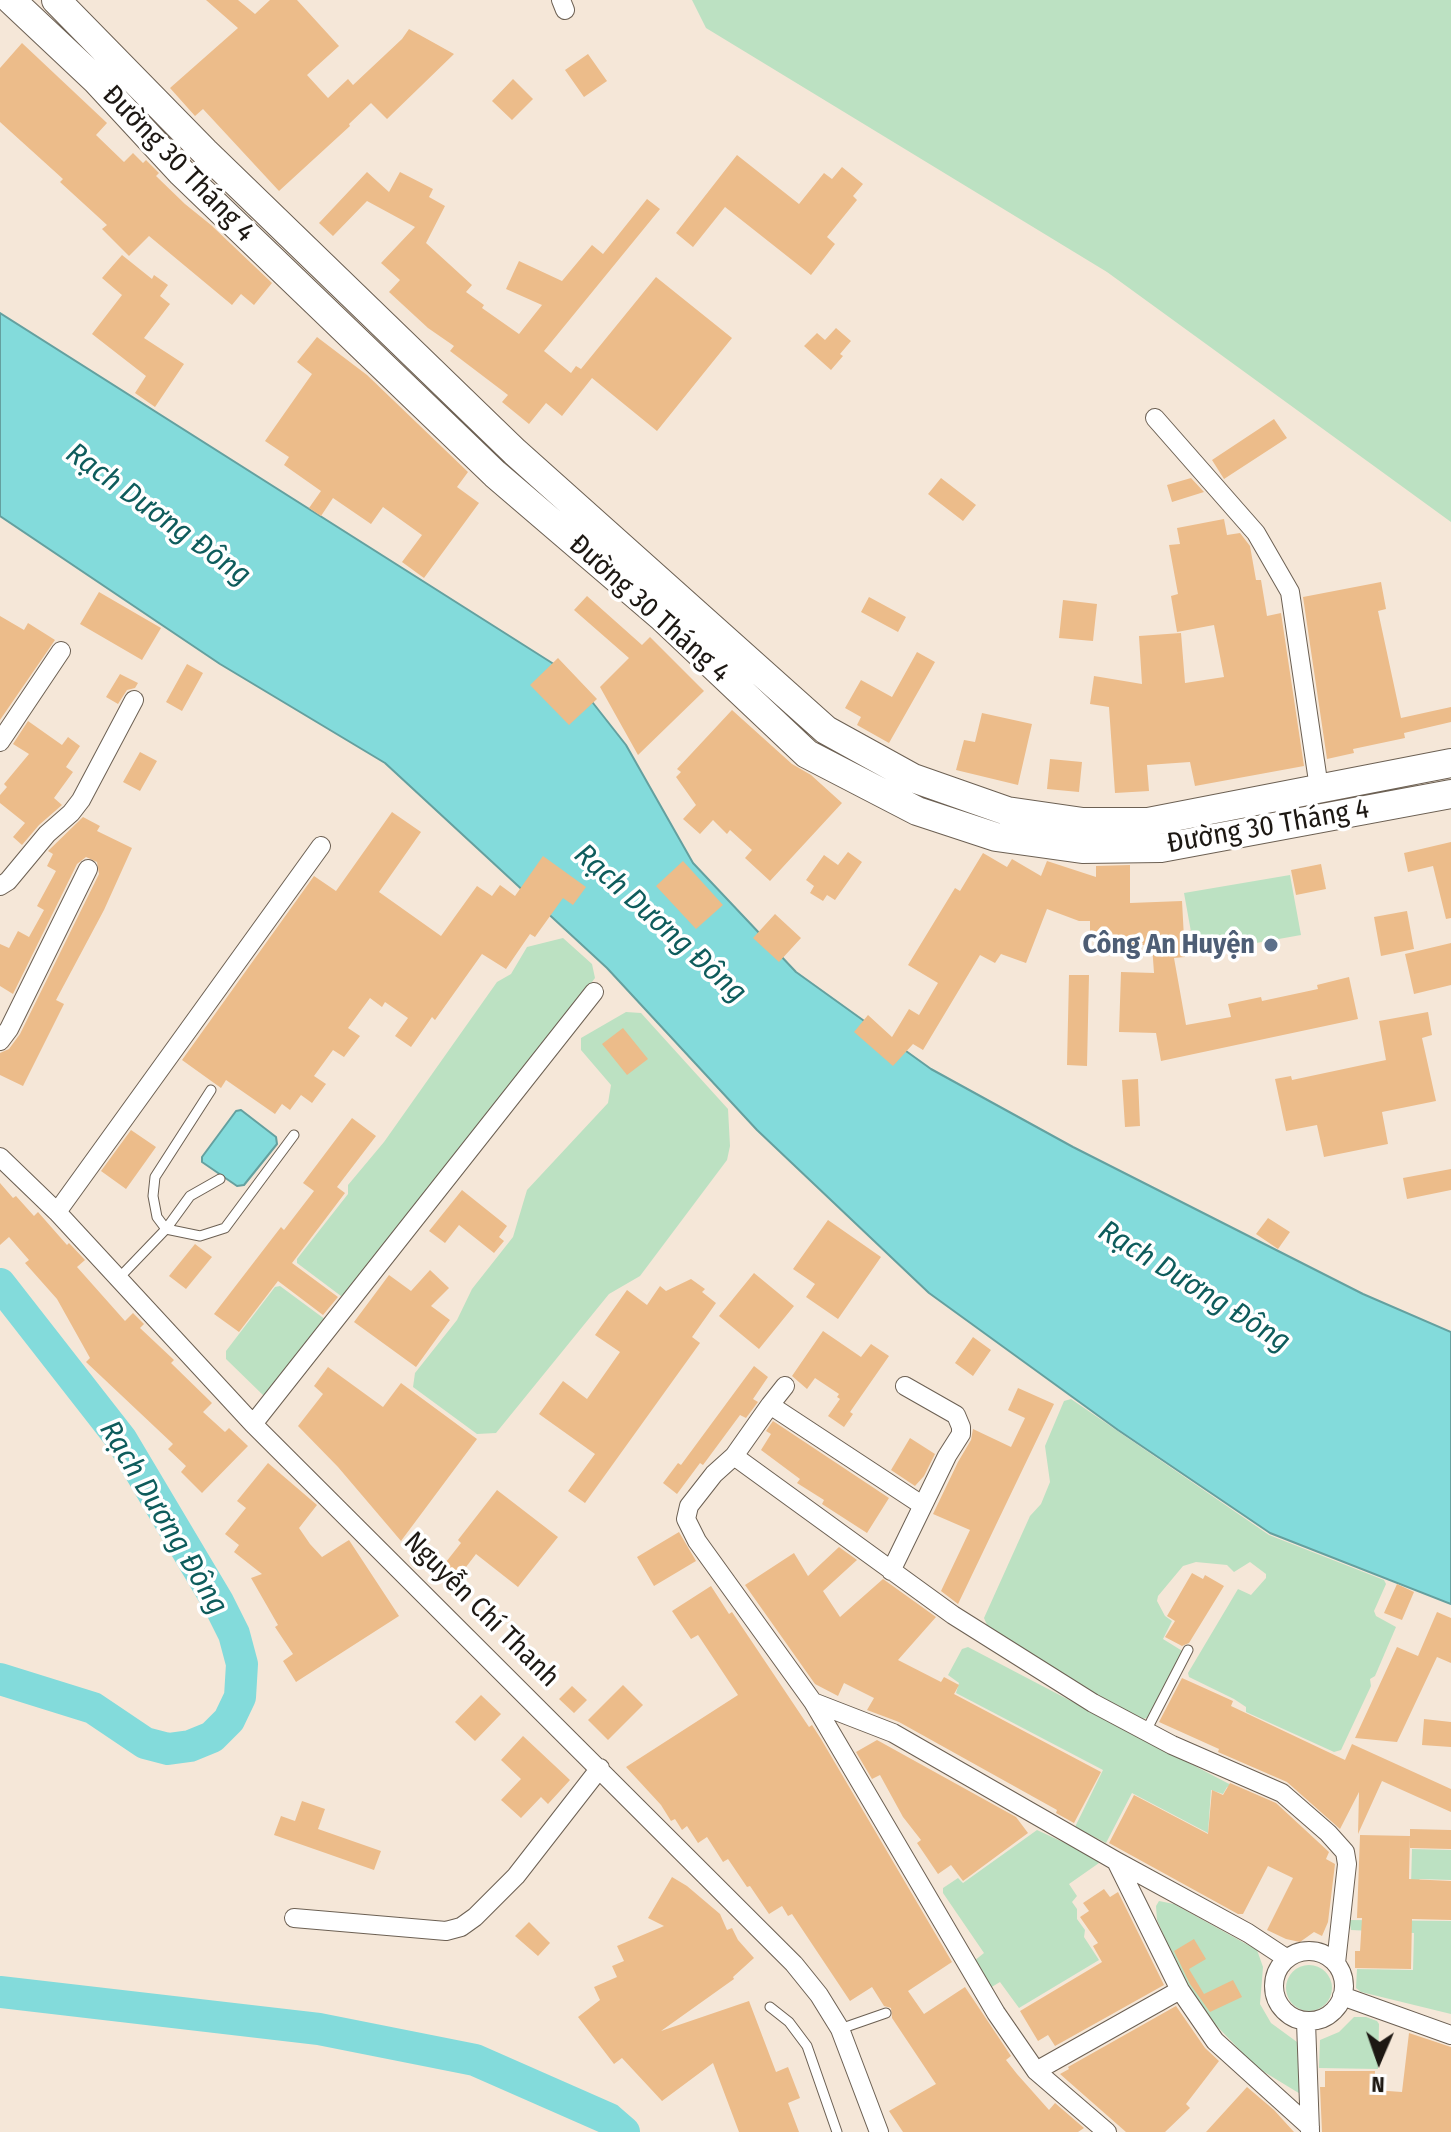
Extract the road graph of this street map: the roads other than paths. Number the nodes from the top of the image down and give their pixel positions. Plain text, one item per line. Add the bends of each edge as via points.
1 (11, 0) edge
2 (56, 0) edge
3 (205, 152) junction
4 (182, 173) junction
5 (1155, 418) dead end
6 (515, 452) junction
7 (495, 474) junction
8 (61, 651) dead end
9 (134, 700) dead end
10 (826, 730) junction
11 (0, 742) edge
12 (807, 754) junction
13 (1451, 763) edge
14 (1319, 788) junction
15 (1451, 794) edge
16 (1150, 835) junction
17 (321, 846) dead end
18 (88, 869) dead end
19 (0, 886) edge
20 (594, 992) dead end
21 (0, 1041) edge
22 (211, 1090) dead end
23 (294, 1135) dead end
24 (0, 1157) edge
25 (220, 1179) dead end
26 (57, 1212) junction
27 (166, 1229) junction
28 (117, 1279) junction
29 (785, 1386) dead end
30 (905, 1386) dead end
31 (770, 1405) junction
32 (253, 1424) junction
33 (734, 1456) junction
34 (922, 1505) junction
35 (891, 1571) junction
36 (1188, 1650) dead end
37 (813, 1702) junction
38 (1146, 1731) junction
39 (600, 1768) junction
40 (1116, 1861) junction
41 (294, 1918) dead end
42 (1286, 1958) junction
43 (1336, 1963) junction
44 (1180, 1990) junction
45 (1342, 1996) junction
46 (770, 2007) dead end
47 (886, 2013) dead end
48 (1306, 2022) junction
49 (840, 2029) junction
50 (1451, 2035) edge
51 (1036, 2071) junction
52 (1310, 2130) edge
53 (837, 2132) edge
54 (879, 2132) edge
55 (1107, 2132) edge

1 - 4 main road, Đường 30 Tháng 4 via 96,80
2 - 3 main road, Đường 30 Tháng 4
3 - 4 main road
3 - 6 main road, Đường 30 Tháng 4
4 - 7 main road, Đường 30 Tháng 4
5 - 14 street via 1256,533 1290,592
6 - 7 main road
6 - 10 main road, Đường 30 Tháng 4
7 - 12 main road, Đường 30 Tháng 4 via 662,617
8 - 11 street
9 - 19 street via 81,800
10 - 12 main road
10 - 16 main road, Đường 30 Tháng 4 via 913,778 1007,811
12 - 16 main road, Đường 30 Tháng 4 via 917,811 996,837 1082,849
13 - 14 main road, Đường 30 Tháng 4
14 - 16 main road, Đường 30 Tháng 4
15 - 16 main road, Đường 30 Tháng 4
17 - 26 street
18 - 21 street
20 - 32 street
22 - 27 lane via 155,1177 157,1217
23 - 27 lane via 225,1228 200,1236
24 - 26 street, Nguyễn Chí Thanh
25 - 27 lane via 190,1196
26 - 28 street, Nguyễn Chí Thanh
27 - 28 lane
28 - 32 street, Nguyễn Chí Thanh
29 - 31 street
30 - 34 street via 956,1415 961,1427
31 - 33 street
31 - 34 street
32 - 39 street, Nguyễn Chí Thanh
33 - 35 street
33 - 37 street via 689,1506 686,1519
34 - 35 street
35 - 38 street via 1093,1703
36 - 38 lane
37 - 40 street via 893,1733
37 - 51 street via 996,2013
38 - 43 street via 1282,1793 1340,1845 1347,1864
39 - 41 street via 516,1876 461,1927 446,1931
39 - 49 street, Nguyễn Chí Thanh via 794,1964
40 - 42 street
40 - 44 street
42 - 43 street via 1319,1951
42 - 48 street via 1276,1973 1274,1997 1286,2014
43 - 45 street
44 - 51 street
44 - 52 street via 1215,2041
45 - 48 street via 1329,2016
45 - 50 street
46 - 53 lane via 807,2046
47 - 49 lane
48 - 52 street
49 - 54 street, Nguyễn Chí Thanh
51 - 55 street

